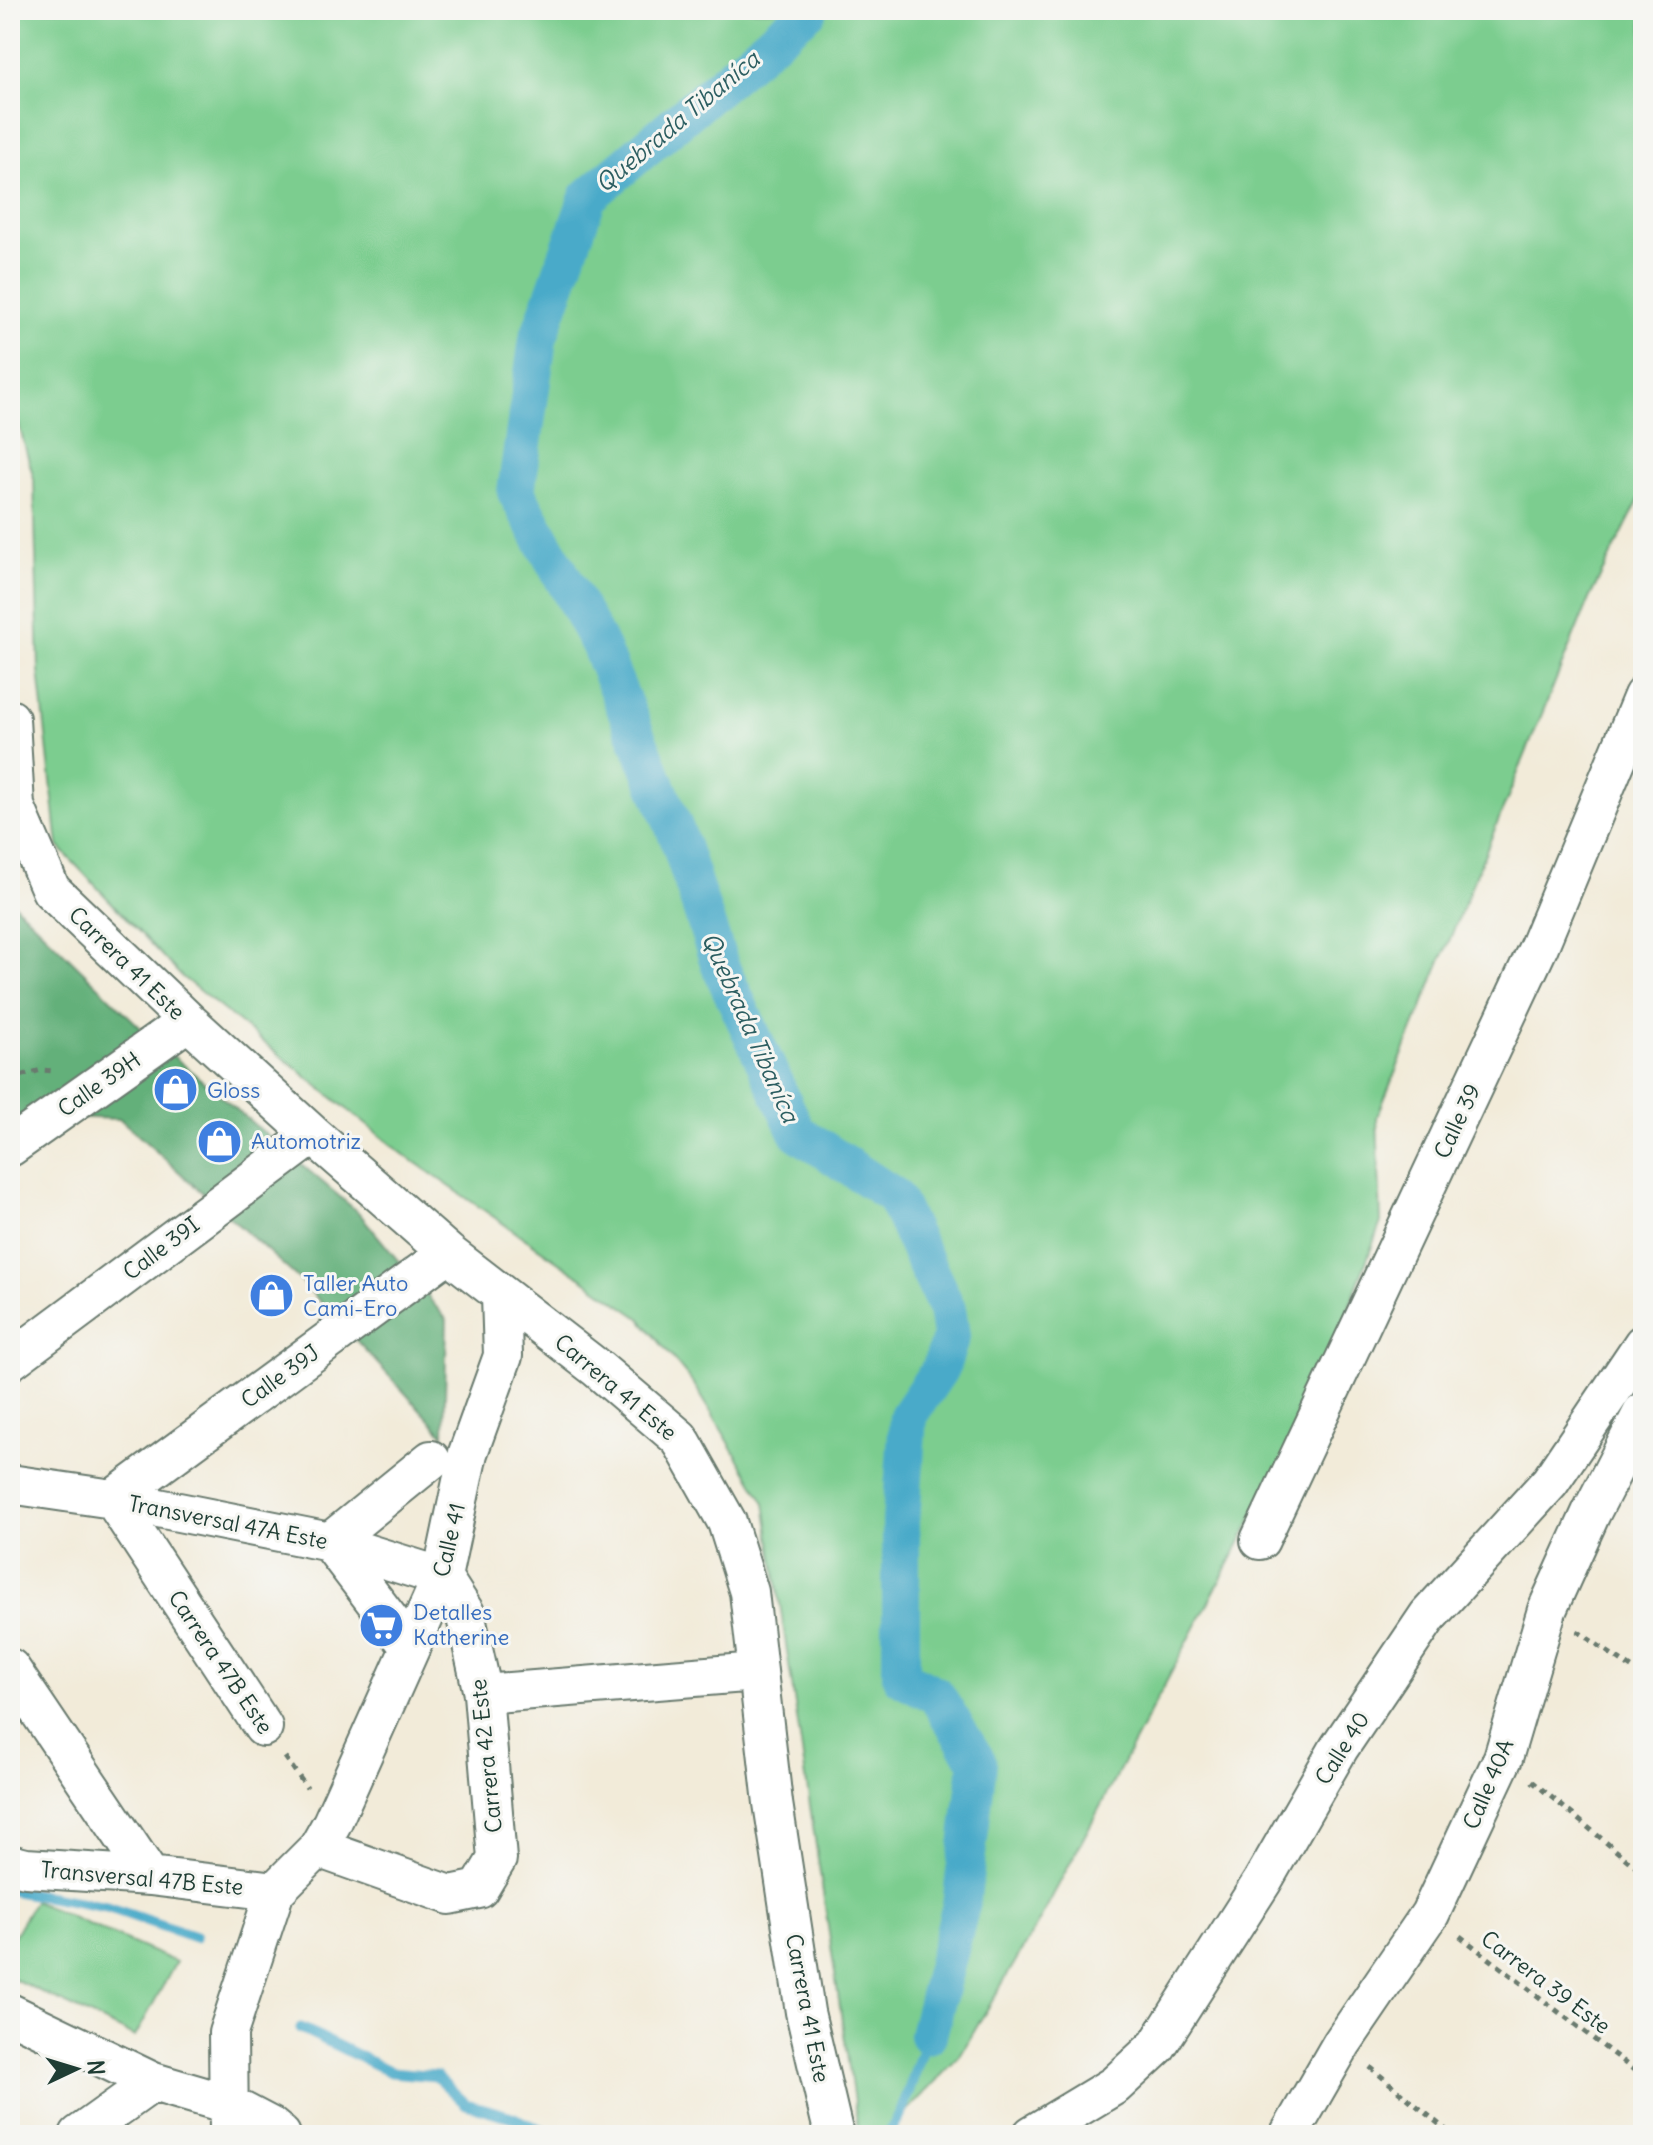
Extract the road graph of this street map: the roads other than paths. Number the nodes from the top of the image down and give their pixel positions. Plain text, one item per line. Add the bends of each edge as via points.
1 (1643, 696) edge
2 (10, 719) edge
3 (188, 1021) junction
4 (313, 1135) junction
5 (10, 1147) edge
6 (448, 1253) junction
7 (501, 1296) junction
8 (1643, 1344) edge
9 (10, 1361) edge
10 (1643, 1412) edge
11 (431, 1460) dead end
12 (10, 1484) edge
13 (113, 1499) junction
14 (1260, 1540) dead end
15 (330, 1542) junction
16 (442, 1577) junction
17 (410, 1647) junction
18 (10, 1668) edge
19 (757, 1672) junction
20 (483, 1694) junction
21 (263, 1727) road end
22 (325, 1835) junction
23 (10, 1864) edge
24 (150, 1876) junction
25 (275, 1891) junction
26 (10, 2013) edge
27 (153, 2082) junction
28 (229, 2120) edge
29 (79, 2135) edge
30 (204, 2135) edge
31 (281, 2135) edge
32 (834, 2135) edge
33 (1032, 2135) edge
34 (1289, 2135) edge

1 - 14 street, Calle 39 via 1539,946
2 - 3 street, Carrera 41 Este via 15,806 51,890
3 - 4 street, Carrera 41 Este
3 - 5 street, Calle 39H
4 - 6 street, Carrera 41 Este
4 - 9 street, Calle 39I
6 - 7 street, Carrera 41 Este
6 - 13 street, Calle 39J
7 - 16 street, Calle 41 via 503,1356 468,1453
7 - 19 street, Carrera 41 Este via 679,1438 727,1522 749,1592
8 - 33 street, Calle 40 via 1550,1482 1428,1616 1339,1748 1262,1882 1157,2046 1115,2085
10 - 34 street, Calle 40A via 1547,1610 1503,1758 1430,1914 1342,2043
11 - 15 street
12 - 13 street, Transversal 47A Este
13 - 15 street, Transversal 47A Este
13 - 21 street, Carrera 47B Este
15 - 16 street, Transversal 47A Este
15 - 17 street
16 - 17 street, Calle 41
16 - 20 street, Carrera 42 Este via 465,1613
17 - 22 street, Calle 41
18 - 24 street
19 - 20 street
19 - 32 street, Carrera 41 Este via 805,2012
20 - 22 street, Carrera 42 Este via 497,1859 479,1889 450,1895
22 - 25 street, Calle 41
23 - 24 street, Transversal 47B Este
24 - 25 street, Transversal 47B Este
25 - 28 street via 228,2033
26 - 27 street
27 - 28 street
27 - 29 street
28 - 30 street
28 - 31 street via 270,2126

